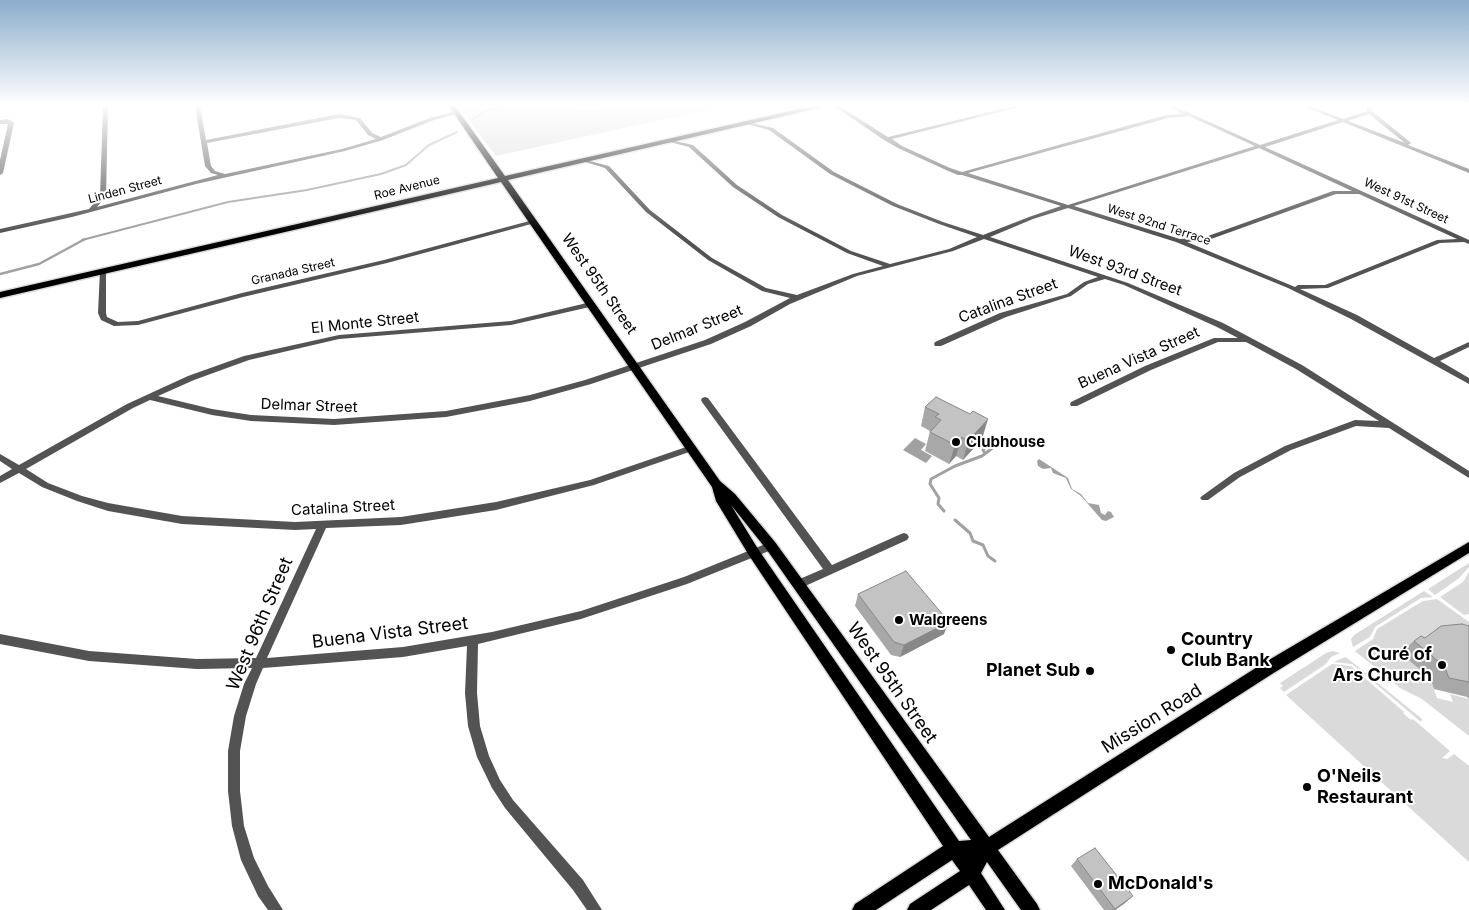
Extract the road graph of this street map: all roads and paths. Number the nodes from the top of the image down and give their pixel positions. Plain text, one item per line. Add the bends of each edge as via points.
1 (6, 148) edge
2 (104, 148) edge
3 (205, 148) edge
4 (346, 148) edge
5 (481, 148) edge
6 (633, 148) edge
7 (694, 148) edge
8 (797, 148) edge
9 (905, 148) edge
10 (1052, 148) edge
11 (1256, 148) edge
12 (1264, 148) edge
13 (1414, 148) edge
14 (1418, 150) joint
15 (610, 154) junction
16 (584, 160) junction
17 (208, 166) junction
18 (607, 167) junction
19 (1469, 171) edge
20 (0, 173) edge
21 (960, 174) junction
22 (226, 175) junction
23 (502, 178) junction
24 (1334, 180) junction
25 (196, 182) junction
26 (1336, 192) junction
27 (1363, 194) junction
28 (103, 196) junction
29 (121, 203) junction
30 (1067, 207) junction
31 (90, 211) junction
32 (533, 222) junction
33 (1438, 228) junction
34 (0, 231) edge
35 (985, 238) junction
36 (1209, 238) junction
37 (1178, 241) junction
38 (1439, 241) junction
39 (1469, 242) edge
40 (1214, 255) junction
41 (858, 256) junction
42 (892, 265) junction
43 (1078, 268) junction
44 (103, 271) junction
45 (855, 275) junction
46 (1105, 277) junction
47 (1086, 283) junction
48 (1290, 286) junction
49 (1326, 287) junction
50 (764, 290) junction
51 (0, 295) edge
52 (799, 297) junction
53 (591, 304) junction
54 (1326, 304) junction
55 (772, 310) junction
56 (1220, 325) junction
57 (1218, 340) junction
58 (1250, 340) junction
59 (938, 344) dead end
60 (1469, 344) edge
61 (1434, 361) junction
62 (635, 367) junction
63 (1469, 381) edge
64 (149, 397) junction
65 (705, 400) dead end
66 (1074, 404) dead end
67 (1359, 405) junction
68 (1355, 423) junction
69 (1392, 426) junction
70 (692, 448) junction
71 (0, 456) edge
72 (19, 469) junction
73 (1469, 475) edge
74 (0, 480) edge
75 (716, 484) junction
76 (1205, 498) dead end
77 (322, 526) junction
78 (904, 538) dead end
79 (771, 546) junction
80 (1469, 547) edge
81 (754, 553) junction
82 (830, 570) junction
83 (799, 584) junction
84 (0, 639) edge
85 (473, 640) junction
86 (259, 664) junction
87 (986, 848) junction
88 (954, 849) junction
89 (972, 874) junction
90 (276, 910) edge
91 (595, 910) edge
92 (861, 910) edge
93 (916, 910) edge
94 (996, 910) edge
95 (1031, 910) edge

1 - 20 street
2 - 28 street
3 - 17 street
4 - 22 street, Linden Street
5 - 23 main road, West 95th Street
6 - 15 main road, Roe Avenue
7 - 41 street via 756,201 806,231
8 - 35 street, West 93rd Street via 849,183 916,214
9 - 21 street, West 92nd Terrace
10 - 21 street
11 - 30 street, Delmar Street
12 - 24 street, West 91st Street
13 - 14 street
14 - 19 street
15 - 16 main road, Roe Avenue
15 - 18 street
16 - 18 street
16 - 23 main road, Roe Avenue
17 - 22 street via 214,172
17 - 25 street
18 - 50 street via 648,211 687,243
21 - 30 street, West 92nd Terrace
22 - 25 street, Linden Street
23 - 32 main road, West 95th Street
23 - 44 main road, Roe Avenue
24 - 26 street
24 - 27 street, West 91st Street
25 - 29 street, Linden Street
26 - 27 street
26 - 36 street
27 - 33 street, West 91st Street
28 - 29 street
28 - 31 street
29 - 31 street, Linden Street
30 - 35 street, Delmar Street
30 - 37 street, West 92nd Terrace
31 - 34 street, Linden Street
32 - 44 street, Granada Street via 385,262 126,324 104,318
32 - 53 main road, West 95th Street
33 - 38 street
33 - 39 street, West 91st Street
35 - 42 street, Delmar Street
35 - 43 street, West 93rd Street
36 - 37 street
36 - 40 street via 1204,243
37 - 40 street, West 92nd Terrace
38 - 39 street
38 - 49 street
40 - 48 street, West 92nd Terrace
41 - 42 street
41 - 45 street via 861,264
42 - 45 street, Delmar Street
43 - 46 street, West 93rd Street
43 - 47 street
44 - 51 main road, Roe Avenue
45 - 52 street, Delmar Street
46 - 47 street, Catalina Street
46 - 56 street, West 93rd Street
47 - 59 street, Catalina Street via 1069,295 997,318
48 - 49 street
48 - 54 street, West 92nd Terrace
49 - 54 street via 1323,296
50 - 52 street
50 - 55 street via 773,303
52 - 55 street, Delmar Street
53 - 62 main road, West 95th Street
53 - 64 street, El Monte Street via 511,323 362,335 307,343 217,368
54 - 61 street, West 92nd Terrace
55 - 62 street, Delmar Street via 717,339
56 - 57 street, Buena Vista Street
56 - 58 street, West 93rd Street
57 - 58 street, Buena Vista Street
57 - 66 street, Buena Vista Street via 1148,368
58 - 67 street, West 93rd Street
60 - 61 street
61 - 63 street, West 92nd Terrace
62 - 64 street, Delmar Street via 561,390 481,408 372,421 250,418 204,411
62 - 70 main road, West 95th Street
64 - 72 street
65 - 82 street
67 - 68 street
67 - 69 street, West 93rd Street
68 - 69 street
68 - 76 street via 1279,452 1237,475
69 - 73 street, West 93rd Street
70 - 75 main road, West 95th Street
70 - 77 street, Catalina Street via 591,483 496,506 401,521
71 - 72 street, Catalina Street
72 - 74 street
72 - 77 street, Catalina Street via 45,485 80,499 141,514 225,524
75 - 79 main road, West 95th Street via 731,497
75 - 81 main road, West 95th Street via 722,501
77 - 86 street, West 96th Street
78 - 82 street
79 - 81 street, Buena Vista Street
79 - 83 main road, West 95th Street
80 - 87 main road, Mission Road via 1268,669
81 - 85 street, Buena Vista Street via 637,598 549,624
81 - 88 main road, West 95th Street
82 - 83 street
83 - 87 main road, West 95th Street
84 - 86 street, Buena Vista Street via 47,649 149,662
85 - 86 street, Buena Vista Street via 358,658
85 - 91 street via 474,726 483,757 510,804
86 - 90 street, West 96th Street via 240,716 234,751 234,791 238,826 248,860
87 - 88 main road
87 - 89 main road, Mission Road
87 - 95 main road, West 95th Street
88 - 89 main road, West 95th Street
88 - 92 main road
89 - 93 main road, Mission Road
89 - 94 main road, West 95th Street

